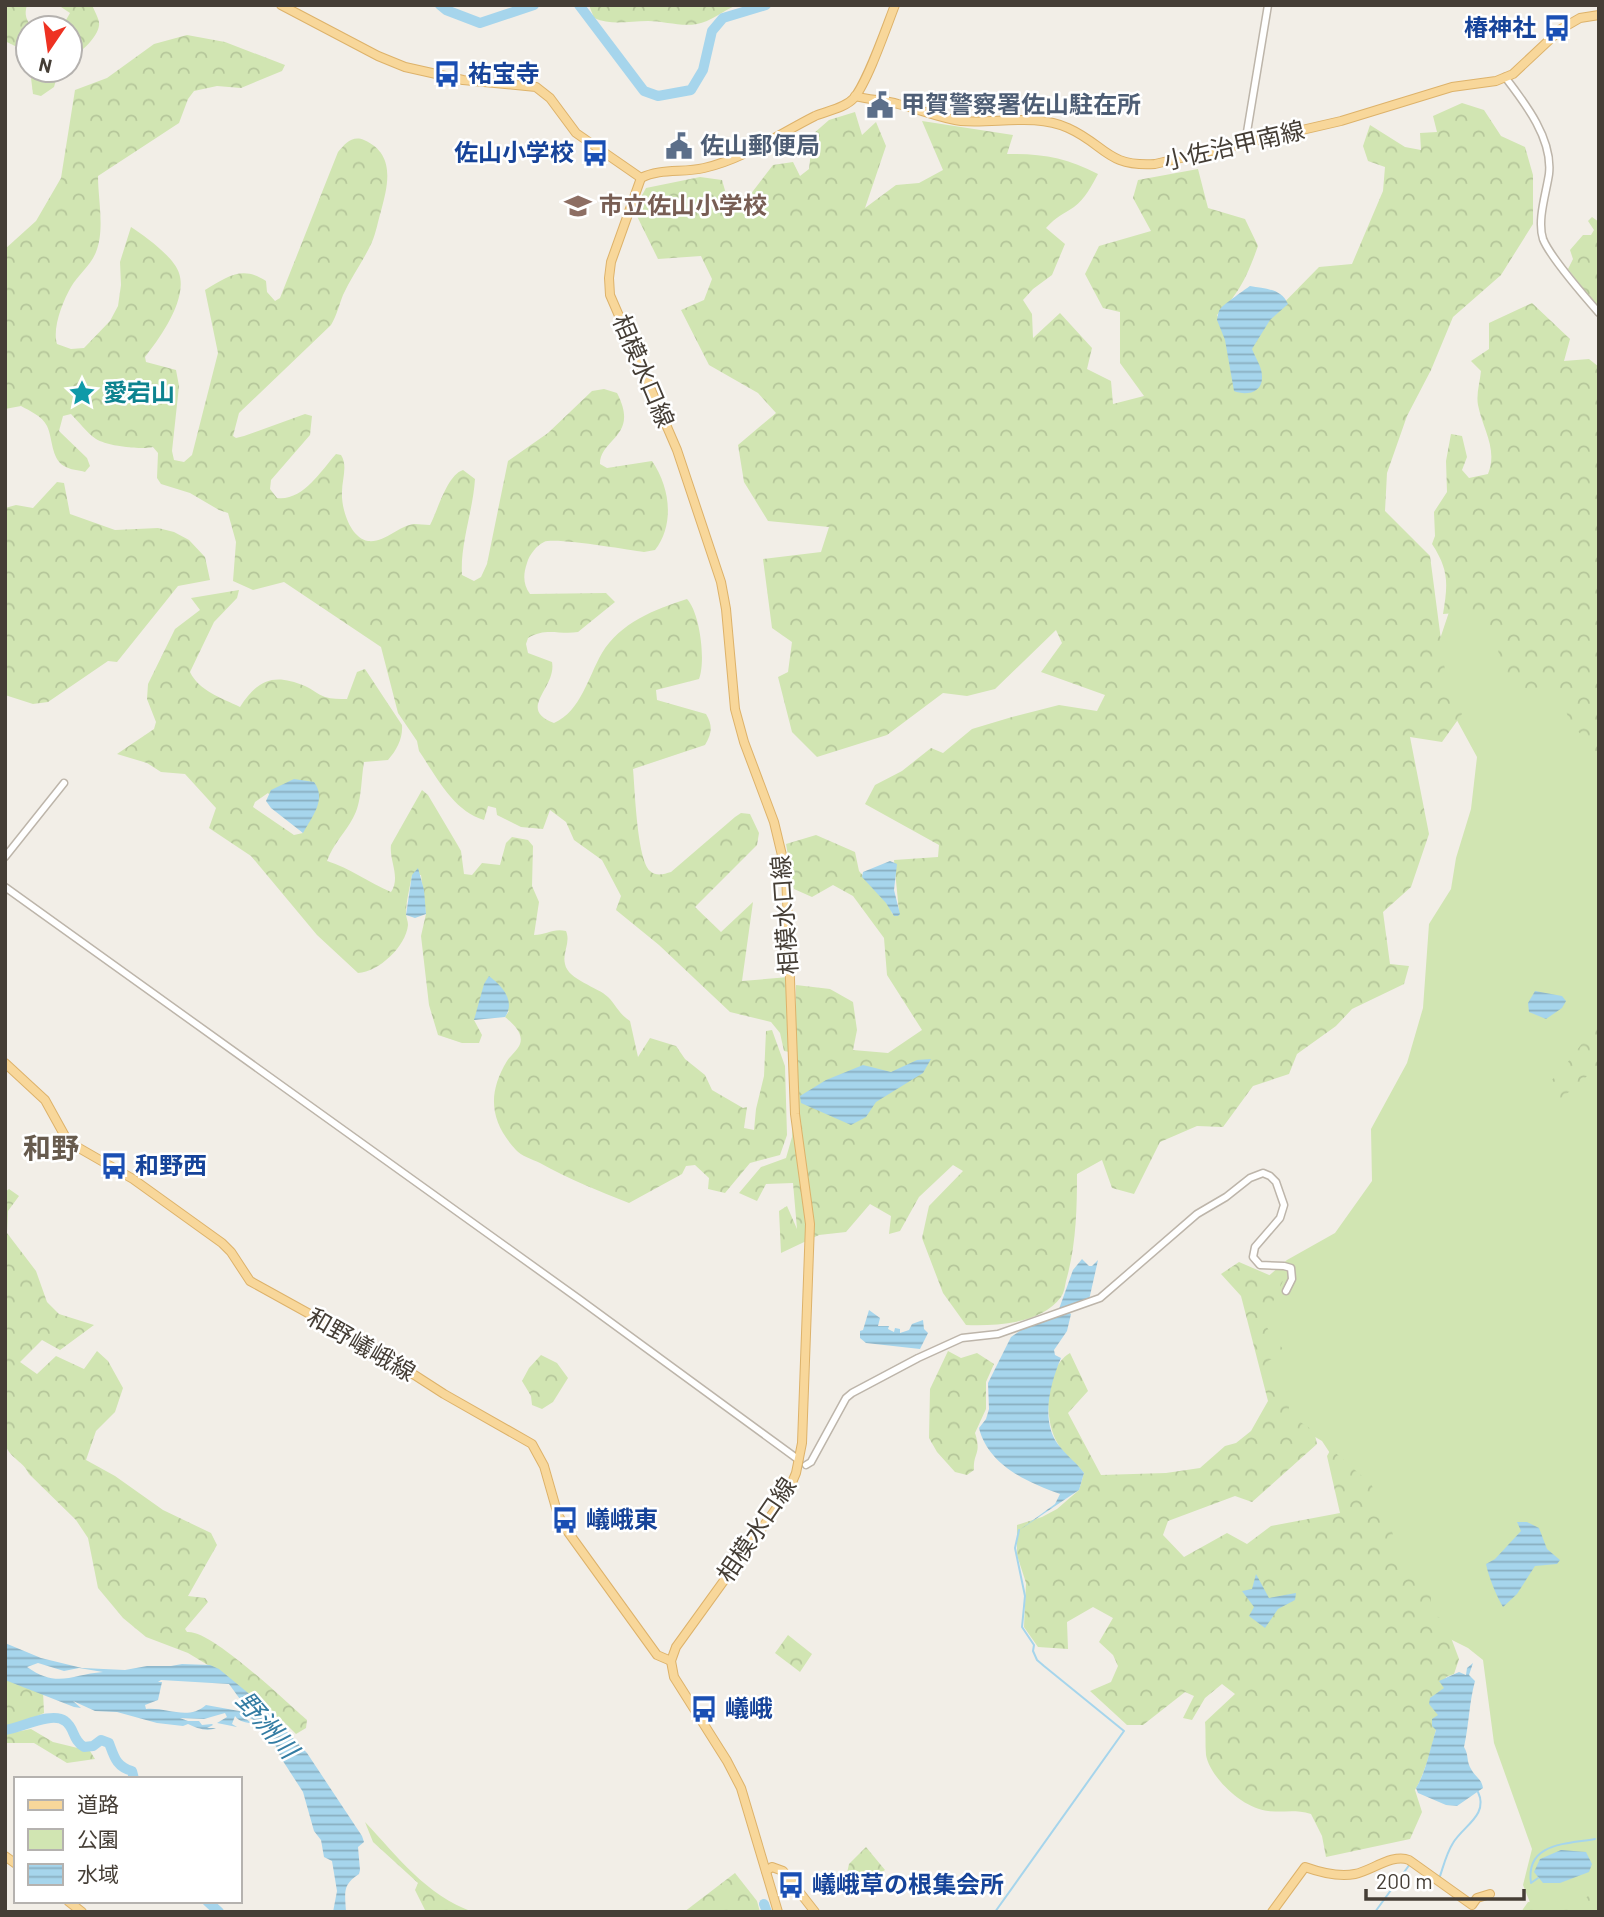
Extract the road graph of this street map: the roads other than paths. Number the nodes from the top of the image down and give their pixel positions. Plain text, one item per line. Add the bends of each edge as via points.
1 (281, 5) edge
2 (895, 5) edge
3 (1268, 5) edge
4 (1599, 15) edge
5 (1505, 77) junction
6 (855, 96) junction
7 (1248, 142) junction
8 (641, 178) junction
9 (1599, 313) edge
10 (64, 783) dead end
11 (5, 857) edge
12 (5, 887) edge
13 (5, 1063) edge
14 (1286, 1291) dead end
15 (803, 1463) junction
16 (671, 1661) junction
17 (766, 1871) junction
18 (1490, 1895) dead end
19 (778, 1912) edge
20 (815, 1912) edge
21 (1272, 1912) edge

1 - 8 main road via 405,67 463,80 536,87 576,133
2 - 6 main road
3 - 7 street
4 - 5 main road, 小佐治甲南線 via 1580,18 1561,29
5 - 7 main road, 小佐治甲南線
5 - 9 street via 1548,153 1543,238
6 - 7 main road, 小佐治甲南線 via 959,120 1054,124 1134,166
6 - 8 main road via 722,163
8 - 15 main road, 相模水口線 via 611,262 610,295 677,450 721,582 735,709 786,872 795,1114 810,1224
10 - 11 street
12 - 15 street
13 - 16 main road, 和野嶬峨線 via 44,1100 72,1144 133,1180 222,1243 250,1281 533,1444 568,1532 657,1655
14 - 15 street via 1293,1279 1291,1268 1260,1265 1253,1257 1255,1247 1280,1218 1283,1205 1273,1178 1259,1174 1196,1214 1100,1298 998,1334 962,1338 852,1393 811,1462
15 - 16 main road, 相模水口線 via 781,1503 676,1647
16 - 17 main road via 674,1677 741,1788
17 - 19 main road
17 - 20 main road via 772,1867 783,1871
18 - 21 main road via 1477,1898 1472,1905 1400,1857 1355,1874 1305,1867

